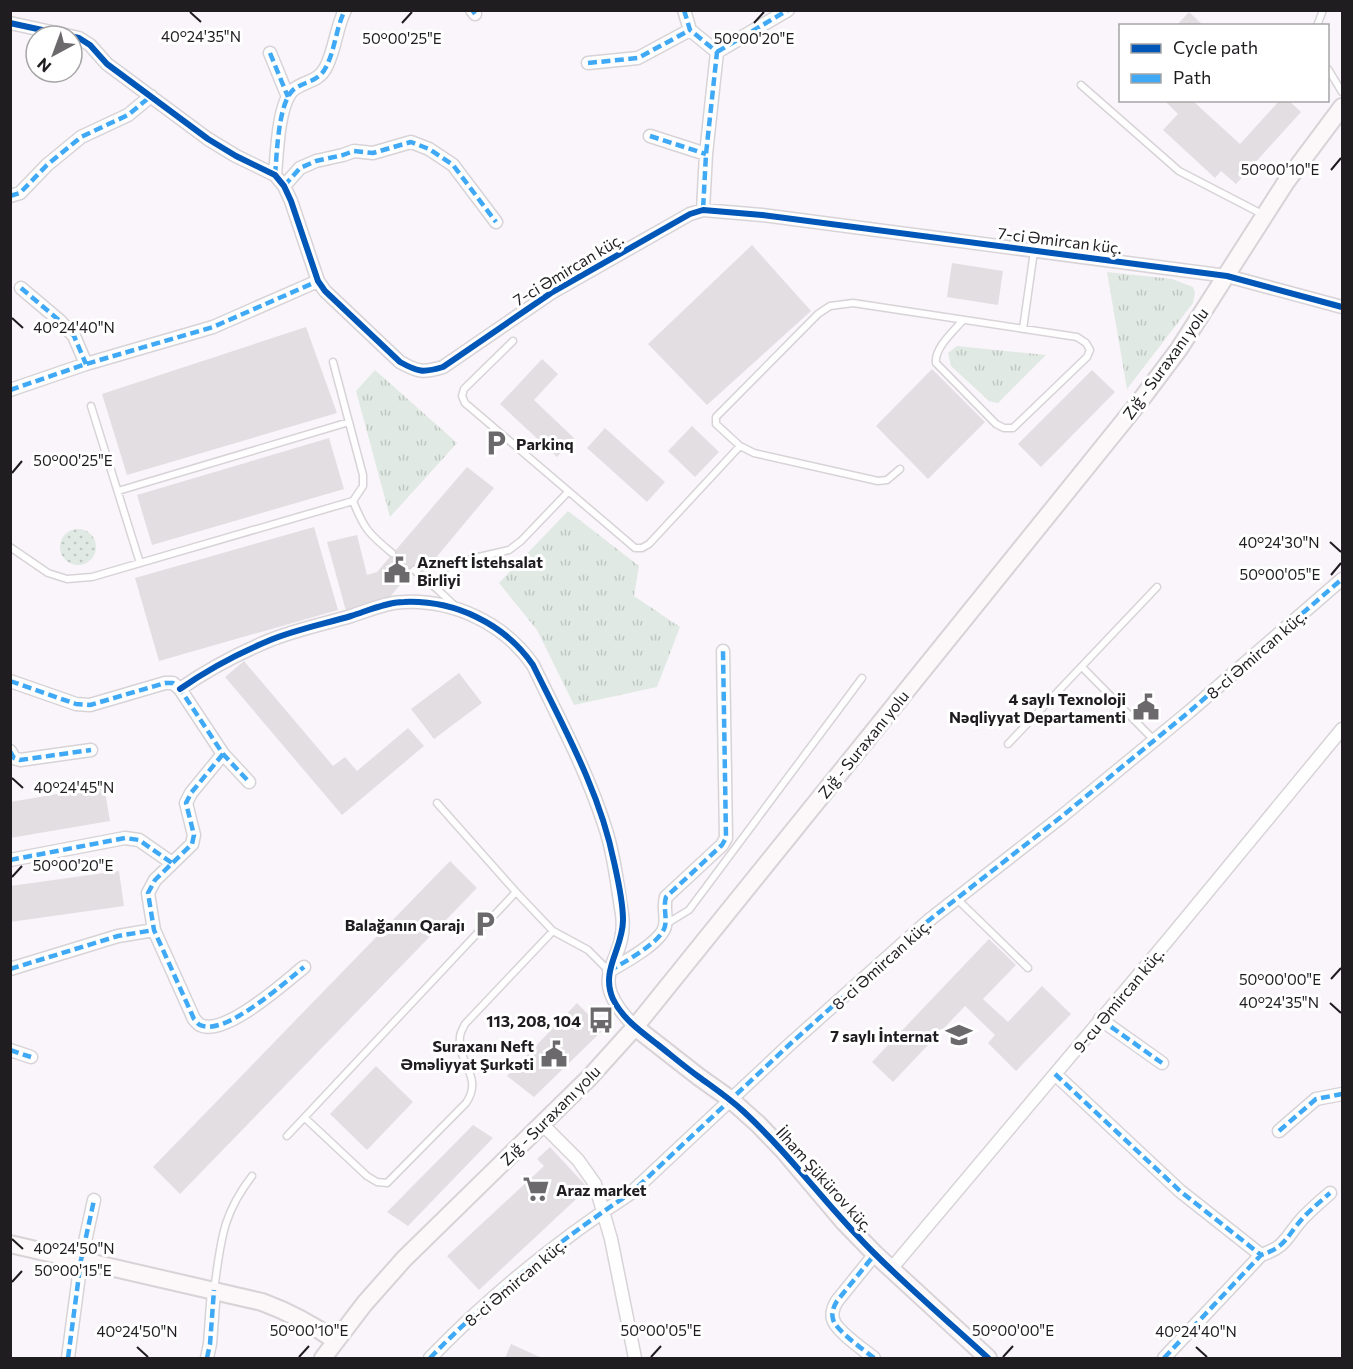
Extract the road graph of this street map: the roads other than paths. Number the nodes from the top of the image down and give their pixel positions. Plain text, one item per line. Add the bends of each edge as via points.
1 (345, 10) edge
2 (684, 10) edge
3 (788, 10) edge
4 (10, 23) edge
5 (690, 30) junction
6 (717, 52) junction
7 (270, 53) dead end
8 (588, 63) dead end
9 (1329, 71) edge
10 (1081, 85) dead end
11 (1342, 92) edge
12 (150, 96) junction
13 (288, 97) junction
14 (1342, 107) edge
15 (650, 136) dead end
16 (706, 154) junction
17 (275, 174) junction
18 (284, 186) junction
19 (10, 196) edge
20 (703, 210) junction
21 (1266, 216) junction
22 (496, 222) dead end
23 (1034, 250) junction
24 (1227, 276) junction
25 (318, 281) junction
26 (21, 288) dead end
27 (1342, 307) edge
28 (963, 320) junction
29 (1023, 329) junction
30 (513, 341) dead end
31 (333, 362) dead end
32 (86, 364) junction
33 (10, 390) edge
34 (91, 406) dead end
35 (349, 422) junction
36 (740, 446) junction
37 (900, 469) dead end
38 (118, 491) junction
39 (568, 492) junction
40 (353, 501) junction
41 (10, 547) edge
42 (392, 553) dead end
43 (140, 563) junction
44 (414, 570) dead end
45 (1342, 579) edge
46 (1157, 587) dead end
47 (437, 589) junction
48 (459, 609) junction
49 (723, 651) dead end
50 (1082, 667) junction
51 (862, 678) dead end
52 (10, 681) edge
53 (180, 689) junction
54 (1342, 729) edge
55 (1154, 740) junction
56 (1008, 744) dead end
57 (91, 750) dead end
58 (10, 751) edge
59 (223, 754) junction
60 (249, 782) dead end
61 (437, 803) dead end
62 (10, 860) edge
63 (172, 863) junction
64 (516, 892) junction
65 (957, 899) junction
66 (666, 924) junction
67 (154, 930) junction
68 (553, 931) junction
69 (304, 967) dead end
70 (1028, 968) dead end
71 (10, 969) edge
72 (609, 971) junction
73 (1100, 1019) junction
74 (635, 1027) junction
75 (10, 1050) edge
76 (31, 1057) dead end
77 (1162, 1063) dead end
78 (1055, 1074) junction
79 (1342, 1094) edge
80 (730, 1099) junction
81 (305, 1118) junction
82 (542, 1124) junction
83 (1279, 1131) dead end
84 (287, 1136) dead end
85 (252, 1176) dead end
86 (1330, 1192) dead end
87 (94, 1200) dead end
88 (604, 1210) junction
89 (10, 1244) edge
90 (874, 1254) junction
91 (1261, 1255) junction
92 (81, 1260) junction
93 (891, 1269) junction
94 (214, 1290) junction
95 (336, 1341) junction
96 (68, 1359) edge
97 (207, 1359) edge
98 (323, 1359) edge
99 (430, 1359) edge
100 (635, 1359) edge
101 (874, 1359) edge
102 (988, 1359) edge
103 (1164, 1359) edge

1 - 13 street via 326,68 319,78 294,89
2 - 5 street
3 - 6 street
4 - 12 street, 7-ci Əmircan küç. via 79,38
5 - 6 street
5 - 8 street via 638,58
6 - 16 street
7 - 13 street
9 - 11 lane
10 - 21 lane via 1179,171
12 - 17 street, 7-ci Əmircan küç. via 208,139
12 - 19 street via 128,115 81,137 20,193
13 - 17 street via 279,125
14 - 21 main road, Zığ - Suraxanı yolu
15 - 16 street
16 - 20 street
17 - 18 street, 7-ci Əmircan küç.
18 - 22 street via 300,168 316,161 354,151 373,153 411,142 453,165
18 - 25 street, 7-ci Əmircan küç.
20 - 23 street, 7-ci Əmircan küç.
20 - 25 street, 7-ci Əmircan küç. via 551,293 443,367 426,372 400,362
21 - 24 main road, Zığ - Suraxanı yolu
23 - 24 street, 7-ci Əmircan küç.
23 - 29 lane
24 - 27 street
24 - 74 main road, Zığ - Suraxanı yolu via 1140,401
25 - 32 street via 213,327
26 - 32 street via 74,336
28 - 29 lane
28 - 29 lane via 939,350 936,363 1004,428 1013,428 1090,350 1077,337
28 - 36 lane via 853,303 830,306 716,417 716,424
30 - 39 lane via 464,389 462,396 471,409
31 - 35 lane
32 - 33 street
34 - 38 lane
35 - 38 lane
35 - 40 lane via 363,475 363,486
36 - 37 lane via 754,453 878,481 887,480
36 - 39 lane via 642,548 635,548
38 - 43 lane
39 - 47 lane via 509,550 470,559
40 - 42 lane via 369,535
40 - 43 lane
41 - 43 lane via 48,573 67,579 92,577
44 - 47 lane
45 - 55 street, 8-ci Əmircan küç.
46 - 50 lane
47 - 48 lane
48 - 53 street via 419,602 390,605 269,640 221,663
48 - 72 street via 498,628 525,652 578,758 604,824 623,920
49 - 66 street via 726,838 666,897
50 - 55 lane
50 - 56 lane
51 - 66 lane via 689,910
52 - 53 street via 76,704 90,705 165,682
53 - 59 street
54 - 73 street, 9-cu Əmircan küç.
55 - 65 street, 8-ci Əmircan küç.
57 - 58 street via 20,760
59 - 60 street
59 - 63 street via 190,793 186,803 194,835 192,844
61 - 64 lane
62 - 63 street via 125,838 139,840
63 - 67 street via 148,893
64 - 68 lane
64 - 81 lane
65 - 70 lane
65 - 80 street, 8-ci Əmircan küç.
66 - 72 street via 659,937
67 - 69 street via 200,1025 213,1027 246,1013
67 - 71 street via 118,936
68 - 72 lane via 588,950
68 - 81 lane via 465,1023 460,1037 473,1092 387,1183 367,1176
72 - 74 street via 608,985 614,1001
73 - 77 street
73 - 78 street, 9-cu Əmircan küç.
74 - 80 main road, İlham Şükürov küç.
74 - 82 main road, Zığ - Suraxanı yolu
75 - 76 street
78 - 91 street via 1180,1191
78 - 93 street, 9-cu Əmircan küç.
79 - 83 street via 1316,1099
80 - 88 street, 8-ci Əmircan küç. via 631,1193
80 - 90 main road, İlham Şükürov küç. via 783,1151
81 - 84 lane
82 - 88 street via 584,1168 595,1184
82 - 95 main road, Zığ - Suraxanı yolu via 404,1259
85 - 94 lane via 230,1209 218,1253
86 - 91 street via 1282,1245
87 - 92 street
88 - 99 street, 8-ci Əmircan küç. via 496,1296
88 - 100 street
89 - 92 main road
90 - 93 main road, İlham Şükürov küç.
90 - 101 street via 837,1301 832,1318
91 - 103 street
92 - 94 main road
92 - 96 street
93 - 102 main road, İlham Şükürov küç.
94 - 95 main road via 288,1312
94 - 97 street
95 - 98 main road, Zığ - Suraxanı yolu

